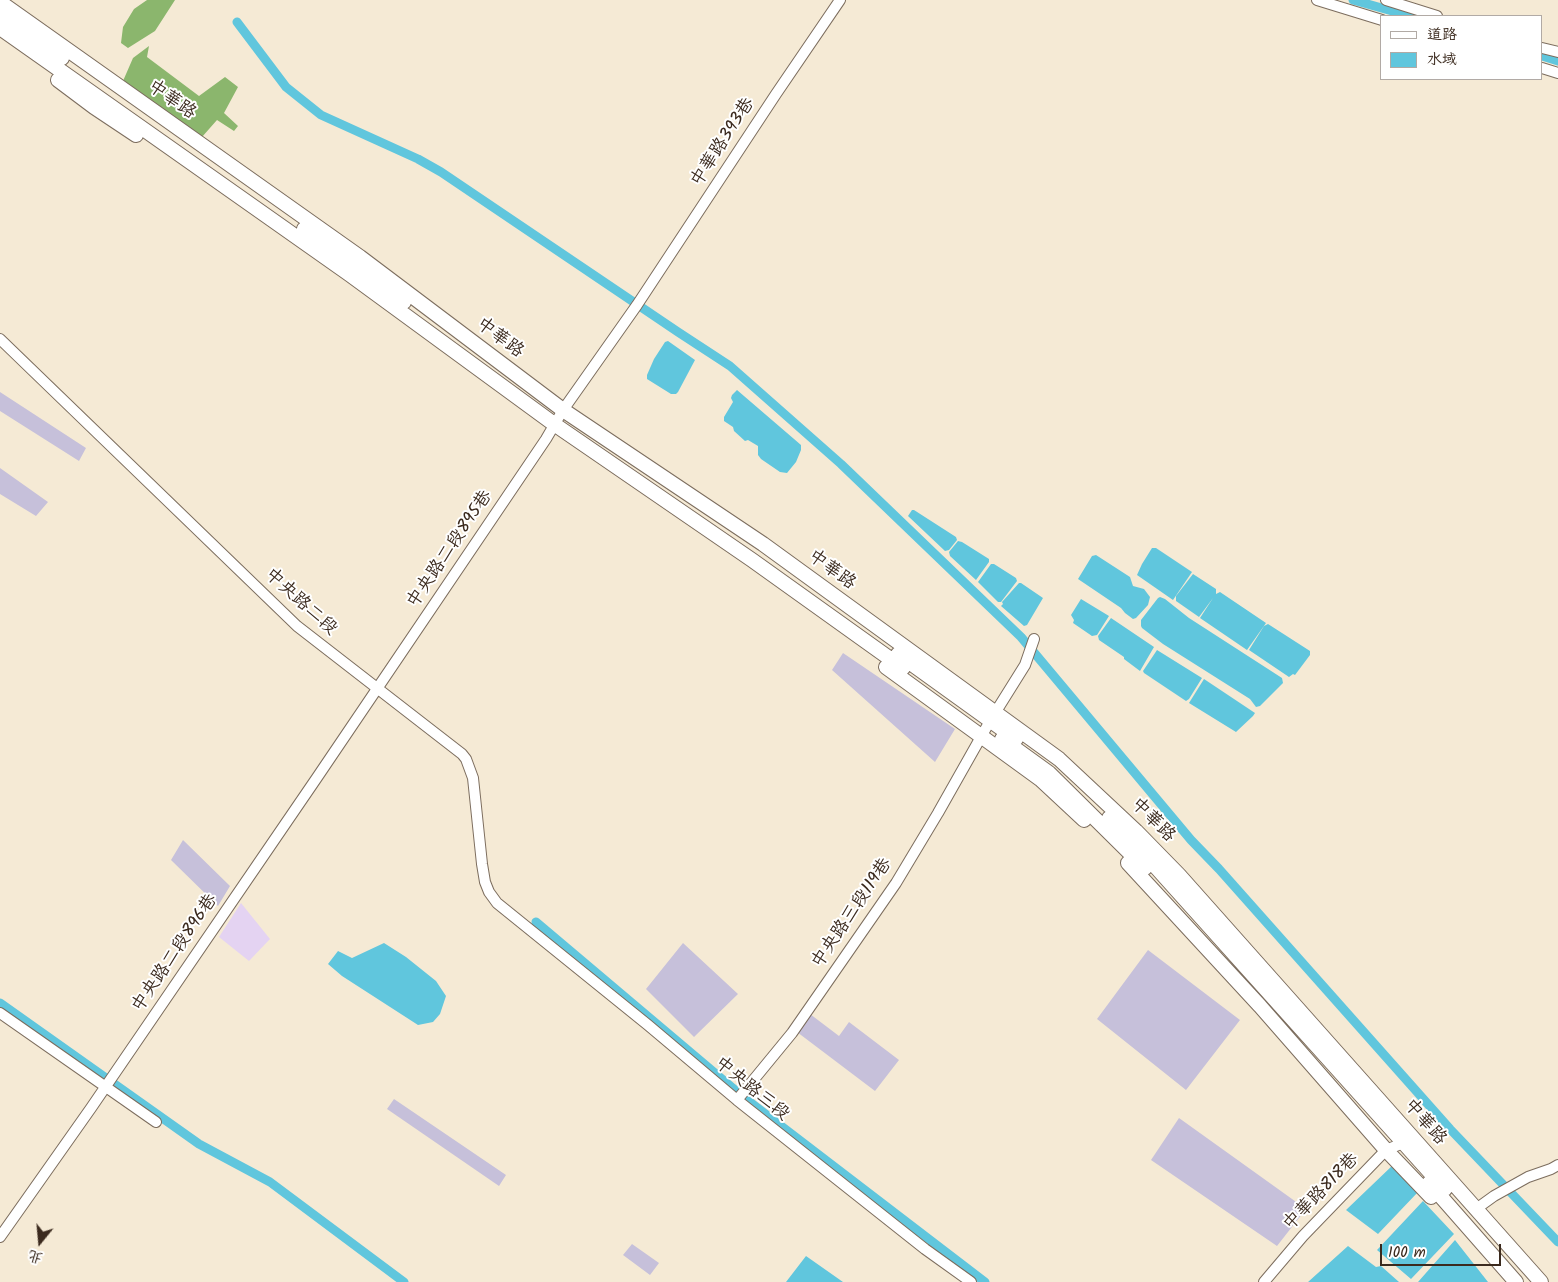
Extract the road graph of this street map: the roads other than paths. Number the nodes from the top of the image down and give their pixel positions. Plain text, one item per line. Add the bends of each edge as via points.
1 (840, 0) edge
2 (1317, 0) edge
3 (1386, 0) edge
4 (1, 4) edge
5 (1434, 15) edge
6 (1380, 19) edge
7 (0, 28) edge
8 (0, 39) edge
9 (1543, 48) edge
10 (1558, 52) edge
11 (1543, 68) edge
12 (1558, 73) edge
13 (0, 339) edge
14 (556, 420) junction
15 (1034, 639) dead end
16 (377, 689) junction
17 (988, 725) junction
18 (514, 917) joint
19 (0, 1013) edge
20 (106, 1087) junction
21 (737, 1100) junction
22 (156, 1122) dead end
23 (1400, 1144) junction
24 (1558, 1165) edge
25 (1476, 1210) junction
26 (0, 1237) edge
27 (971, 1282) edge
28 (1264, 1282) edge
29 (1507, 1282) edge
30 (1516, 1282) edge
31 (1529, 1282) edge
32 (1541, 1282) edge

1 - 14 street, 中華路393巷 via 635,308
2 - 6 street
3 - 5 street
4 - 14 main road, 中華路 via 360,257
7 - 14 main road, 中華路
8 - 14 main road, 中華路 via 94,107
9 - 10 street
11 - 12 street
13 - 16 street, 中央路二段 via 297,626
14 - 16 street, 中央路二段895巷
14 - 17 main road, 中華路 via 747,567
14 - 17 main road, 中華路 via 763,544
15 - 17 street, 中央路三段119巷 via 1025,665
16 - 18 street, 中央路二段 via 466,759 473,778 485,882 497,903
16 - 20 street, 中央路二段896巷
17 - 21 street, 中央路三段119巷 via 896,883 792,1033
17 - 23 main road, 中華路 via 1115,850 1260,1006
17 - 23 main road, 中華路 via 1059,759 1136,831 1179,875
18 - 21 street, 中央路三段
19 - 20 street
20 - 22 street
20 - 26 street, 中央路二段896巷
21 - 27 street, 中央路三段
23 - 25 main road, 中華路
23 - 28 street, 中華路818巷 via 1303,1236
23 - 29 main road, 中華路
23 - 30 main road, 中華路
23 - 31 main road, 中華路
24 - 25 street via 1528,1177
25 - 32 main road, 中華路

